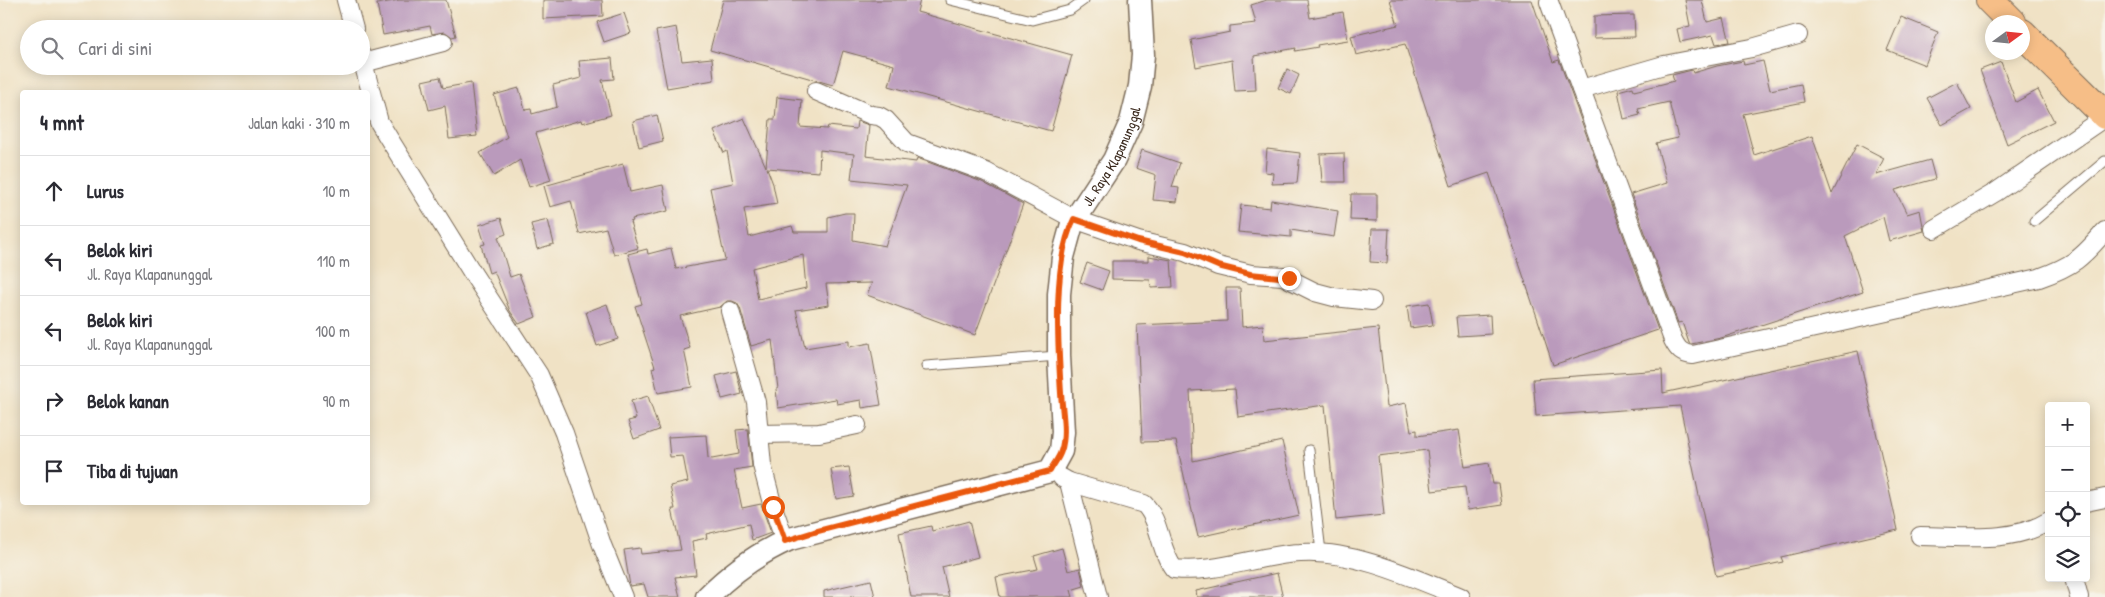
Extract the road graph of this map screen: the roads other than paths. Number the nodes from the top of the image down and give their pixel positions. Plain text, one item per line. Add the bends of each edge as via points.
1 (346, 0) edge
2 (950, 0) edge
3 (1084, 0) edge
4 (1990, 0) edge
5 (1142, 1) edge
6 (1549, 2) dead end
7 (2005, 15) edge
8 (352, 20) edge
9 (1798, 35) dead end
10 (2030, 41) edge
11 (443, 42) dead end
12 (370, 57) edge
13 (367, 75) edge
14 (1581, 89) junction
15 (816, 92) dead end
16 (2105, 116) edge
17 (2105, 161) edge
18 (1074, 219) junction
19 (2034, 221) dead end
20 (1934, 229) dead end
21 (2105, 231) edge
22 (1372, 301) dead end
23 (730, 311) dead end
24 (1059, 356) junction
25 (926, 366) dead end
26 (857, 425) dead end
27 (759, 434) junction
28 (1309, 450) dead end
29 (1059, 476) junction
30 (2105, 498) edge
31 (2090, 501) edge
32 (2045, 523) edge
33 (1920, 536) dead end
34 (785, 541) junction
35 (1321, 552) junction
36 (2075, 582) edge
37 (623, 597) edge
38 (707, 597) edge
39 (1098, 597) edge
40 (1461, 597) edge
41 (2079, 597) edge

1 - 8 street
2 - 3 lane via 1032,20 1070,10
4 - 7 main road
5 - 18 street, Jl. Raya Klapanunggal via 1144,55 1131,122 1114,160
6 - 14 street
9 - 14 street via 1752,48 1664,65
10 - 16 main road
11 - 12 street
13 - 37 street via 380,122 388,137 539,375 564,433
14 - 21 street via 1673,340 1678,350 1685,354 1693,355 2039,278 2070,266
15 - 18 street via 879,116 907,143 986,172
16 - 20 street via 1996,192
17 - 19 lane
18 - 22 street via 1138,241 1185,252 1218,266 1250,274 1283,276 1315,292
18 - 24 street, Jl. Raya Klapanunggal via 1063,257 1059,294
23 - 27 street via 756,402
24 - 25 lane
24 - 29 street, Jl. Raya Klapanunggal via 1063,432
26 - 27 street via 819,433
27 - 34 street via 762,465
28 - 35 lane
29 - 34 street
29 - 35 street via 1144,504 1154,519 1167,560 1174,569 1197,570
29 - 39 street
30 - 31 street
32 - 33 street via 2020,534
34 - 38 street via 751,559
35 - 40 street via 1391,570
36 - 41 street

